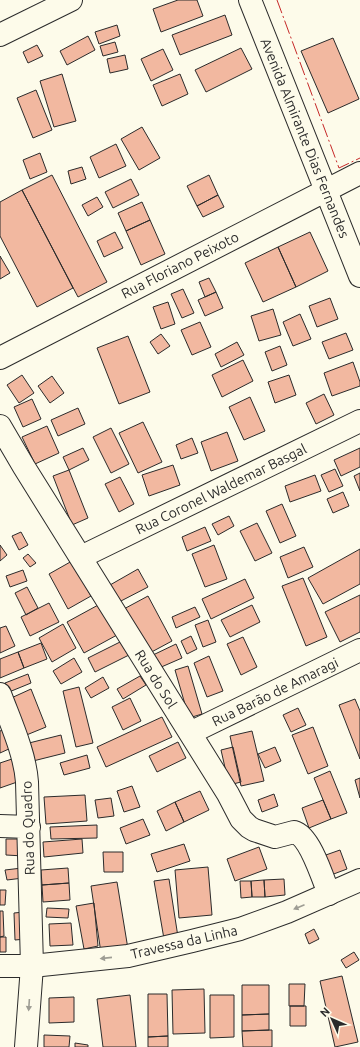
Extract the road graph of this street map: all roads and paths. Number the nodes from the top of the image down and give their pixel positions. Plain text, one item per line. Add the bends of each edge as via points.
1 (71, 0) edge
2 (250, 0) edge
3 (0, 35) edge
4 (360, 173) edge
5 (327, 189) junction
6 (360, 276) edge
7 (0, 358) edge
8 (360, 422) edge
9 (0, 426) edge
10 (81, 558) junction
11 (360, 650) edge
12 (0, 694) edge
13 (190, 733) junction
14 (0, 826) edge
15 (29, 827) junction
16 (360, 880) edge
17 (329, 894) junction
18 (0, 966) edge
19 (32, 966) junction
20 (26, 1047) edge

1 - 3 street
2 - 5 street, Avenida Almirante Dias Fernandes
4 - 5 street, Rua Floriano Peixoto
5 - 6 street, Avenida Almirante Dias Fernandes
5 - 7 street, Rua Floriano Peixoto
8 - 10 street, Rua Coronel Waldemar Basgal
9 - 10 street, Rua do Sol
10 - 13 street, Rua do Sol
11 - 13 street, Rua Barão de Amaragi
12 - 15 street, Rua do Quadro via 26,772
13 - 17 street, Rua do Sol via 245,824 268,836 275,837 294,832 306,839
14 - 15 street
15 - 19 street, Rua do Quadro
16 - 17 street, Travessa da Linha
17 -> 19 street, Travessa da Linha via 240,929 192,941 128,956
18 - 19 street, Travessa da Linha
19 -> 20 street

